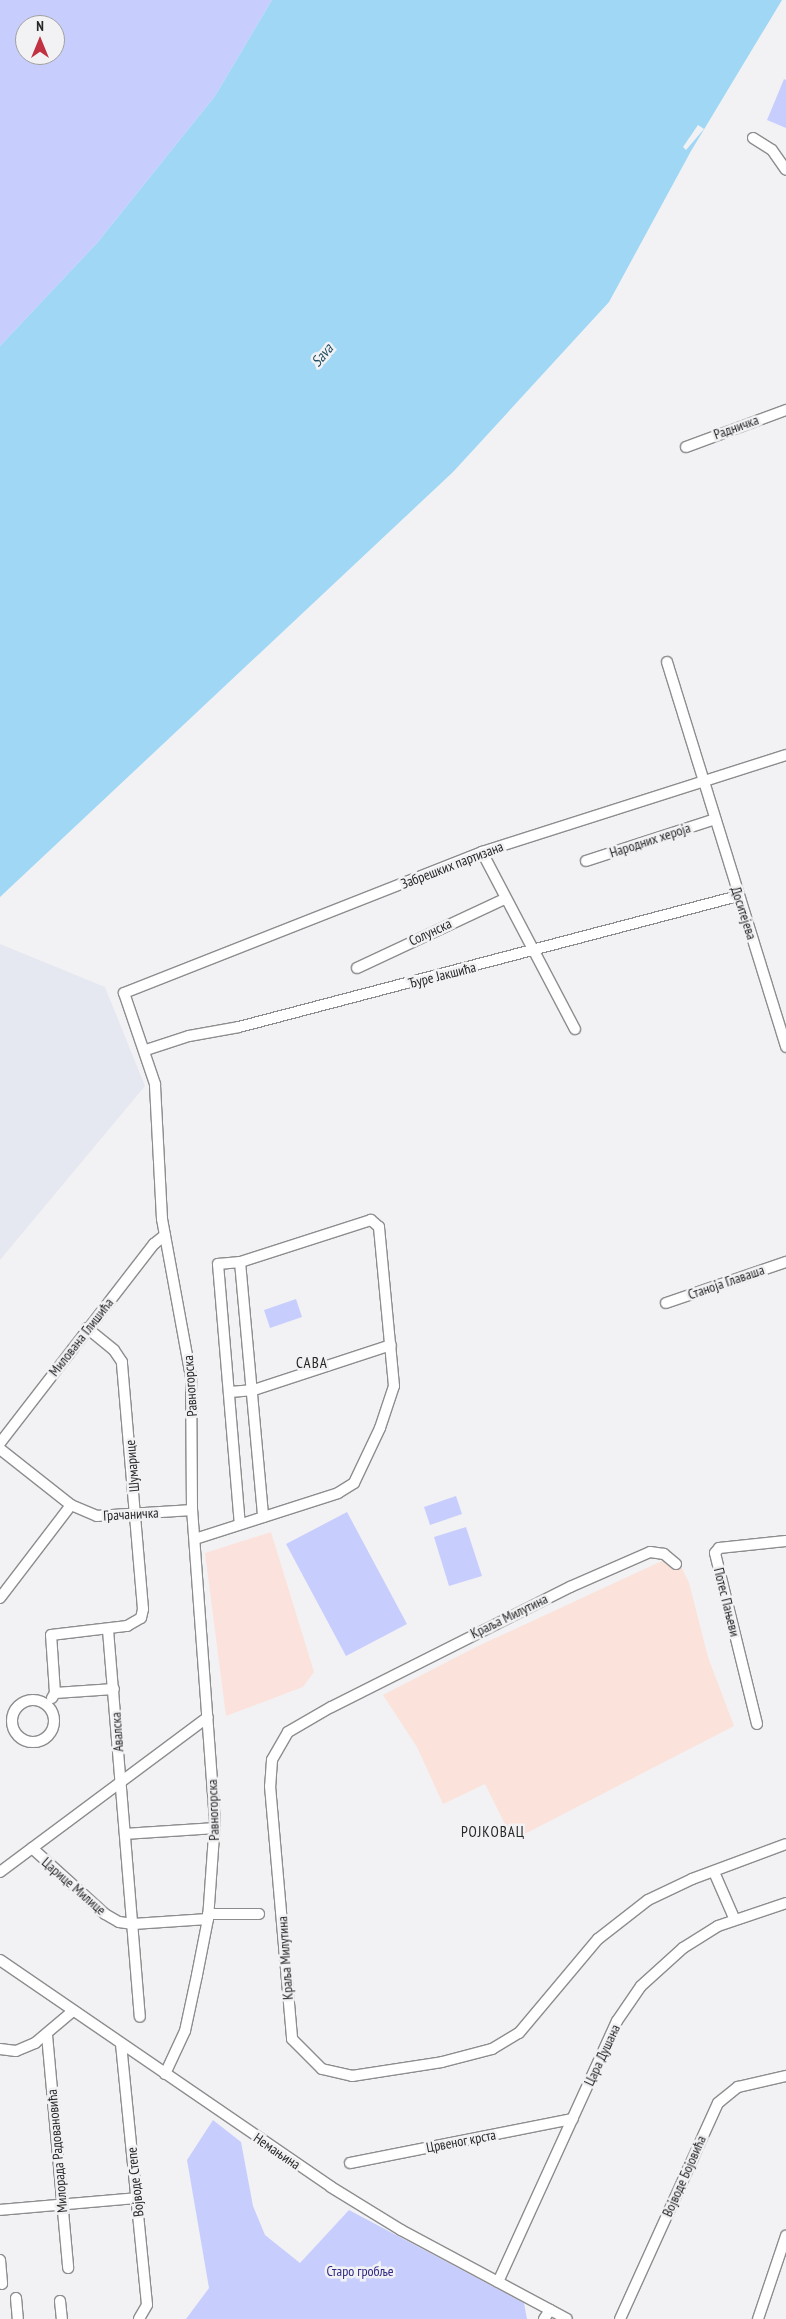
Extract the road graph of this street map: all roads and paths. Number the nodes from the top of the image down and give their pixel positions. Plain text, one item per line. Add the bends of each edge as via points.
1 (753, 138) dead end
2 (786, 170) edge
3 (786, 410) edge
4 (686, 447) dead end
5 (666, 662) dead end
6 (786, 755) edge
7 (703, 780) junction
8 (715, 818) junction
9 (482, 852) junction
10 (586, 862) dead end
11 (738, 896) junction
12 (504, 899) junction
13 (534, 951) junction
14 (357, 968) dead end
15 (124, 992) joint
16 (575, 1030) dead end
17 (786, 1047) edge
18 (146, 1050) junction
19 (165, 1235) junction
20 (240, 1262) junction
21 (786, 1262) edge
22 (666, 1303) dead end
23 (87, 1328) junction
24 (391, 1345) junction
25 (254, 1390) junction
26 (230, 1392) junction
27 (0, 1443) edge
28 (0, 1449) edge
29 (71, 1505) junction
30 (192, 1510) junction
31 (136, 1514) junction
32 (262, 1517) junction
33 (240, 1524) junction
34 (195, 1539) junction
35 (786, 1541) edge
36 (676, 1564) dead end
37 (0, 1598) edge
38 (108, 1630) junction
39 (114, 1689) junction
40 (55, 1693) junction
41 (46, 1705) junction
42 (208, 1717) junction
43 (756, 1724) dead end
44 (121, 1779) junction
45 (215, 1828) junction
46 (125, 1834) junction
47 (786, 1844) edge
48 (32, 1848) junction
49 (0, 1872) edge
50 (714, 1872) junction
51 (786, 1903) edge
52 (259, 1914) dead end
53 (208, 1917) junction
54 (734, 1918) junction
55 (133, 1924) junction
56 (0, 1960) edge
57 (73, 2011) junction
58 (140, 2017) dead end
59 (47, 2035) junction
60 (121, 2044) junction
61 (0, 2049) edge
62 (165, 2074) junction
63 (786, 2076) edge
64 (573, 2118) junction
65 (350, 2163) dead end
66 (136, 2198) junction
67 (62, 2204) junction
68 (0, 2210) edge
69 (786, 2236) edge
70 (0, 2260) edge
71 (68, 2268) dead end
72 (498, 2282) junction
73 (2, 2284) dead end
74 (16, 2298) dead end
75 (60, 2301) dead end
76 (550, 2310) junction
77 (18, 2319) edge
78 (62, 2319) edge
79 (140, 2319) edge
80 (544, 2319) edge
81 (567, 2319) edge
82 (620, 2319) edge
83 (758, 2319) edge

1 - 2 street via 772,150
3 - 4 street, Радничка
5 - 7 street, Доситејева
6 - 7 street, Забрешких партизана
7 - 8 street, Доситејева
7 - 9 street, Забрешких партизана
8 - 10 street, Народних хероја
8 - 11 street, Доситејева
9 - 12 street
9 - 15 street, Забрешких партизана
11 - 13 street, Ђуре Јакшића
11 - 17 street, Доситејева
12 - 13 street
12 - 14 street, Солунска
13 - 16 street
13 - 18 street, Ђуре Јакшића via 239,1028 189,1036
15 - 18 street, Равногорска
18 - 19 street, Равногорска via 155,1084 160,1202
19 - 23 street, Милована Глишића
19 - 30 street, Равногорска via 191,1377
20 - 24 street via 371,1220 379,1228
20 - 25 street
20 - 26 street via 218,1264
21 - 22 street, Станоја Главаша
23 - 27 street, Милована Глишића
23 - 31 street, Шумарице via 118,1353 122,1362
24 - 25 street
24 - 32 street via 394,1367 392,1394 354,1483 345,1490
25 - 26 street
25 - 32 street
26 - 33 street
28 - 29 street, Грачаничка
29 - 31 street, Грачаничка via 97,1516
29 - 37 street
30 - 31 street, Грачаничка
30 - 34 street, Равногорска
31 - 38 street, Шумарице via 141,1618
32 - 33 street
33 - 34 street
34 - 42 street, Равногорска
35 - 43 street, Потес Пањеви via 719,1548 715,1553
36 - 50 street, Краља Милутина via 664,1554 650,1552 570,1587 331,1707 288,1732 272,1760 270,1786 292,2039 322,2069 352,2076 442,2062 492,2049 510,2040 527,2025 610,1928 648,1900
38 - 39 street, Авалска
38 - 40 street via 51,1634
39 - 40 street
39 - 44 street, Авалска
40 - 41 street
41 - 41 street via 27,1700 16,1707 11,1719 19,1737 38,1742 49,1735 54,1722
42 - 44 street
42 - 45 street, Равногорска
44 - 46 street, Авалска
44 - 48 street
45 - 46 street
45 - 53 street, Равногорска
46 - 55 street, Авалска
47 - 50 street, Краља Милутина
48 - 49 street
48 - 55 street, Царице Милице via 105,1914 119,1922
50 - 54 street
51 - 54 street, Цара Душана
52 - 53 street, Царице Милице
53 - 55 street, Царице Милице
53 - 62 street, Равногорска via 185,2031
54 - 64 street, Цара Душана via 683,1948 641,1986 617,2021
55 - 58 street, Авалска
56 - 57 street, Немањина
57 - 59 street
57 - 60 street, Немањина
59 - 61 street via 23,2049
59 - 67 street, Милорада Радовановића
60 - 62 street, Немањина
60 - 66 street, Војводе Степе
62 - 72 street, Немањина via 344,2195
63 - 82 street, Војводе Бојовића via 738,2087 718,2103
64 - 65 street, Црвеног крста
64 - 72 street, Цара Душана
66 - 67 street
66 - 79 street, Војводе Степе via 147,2305
67 - 68 street
67 - 71 street, Милорада Радовановића
69 - 83 street
70 - 73 street
72 - 76 street, Немањина
74 - 77 street
75 - 78 street
76 - 80 street
76 - 81 street, Немањина

